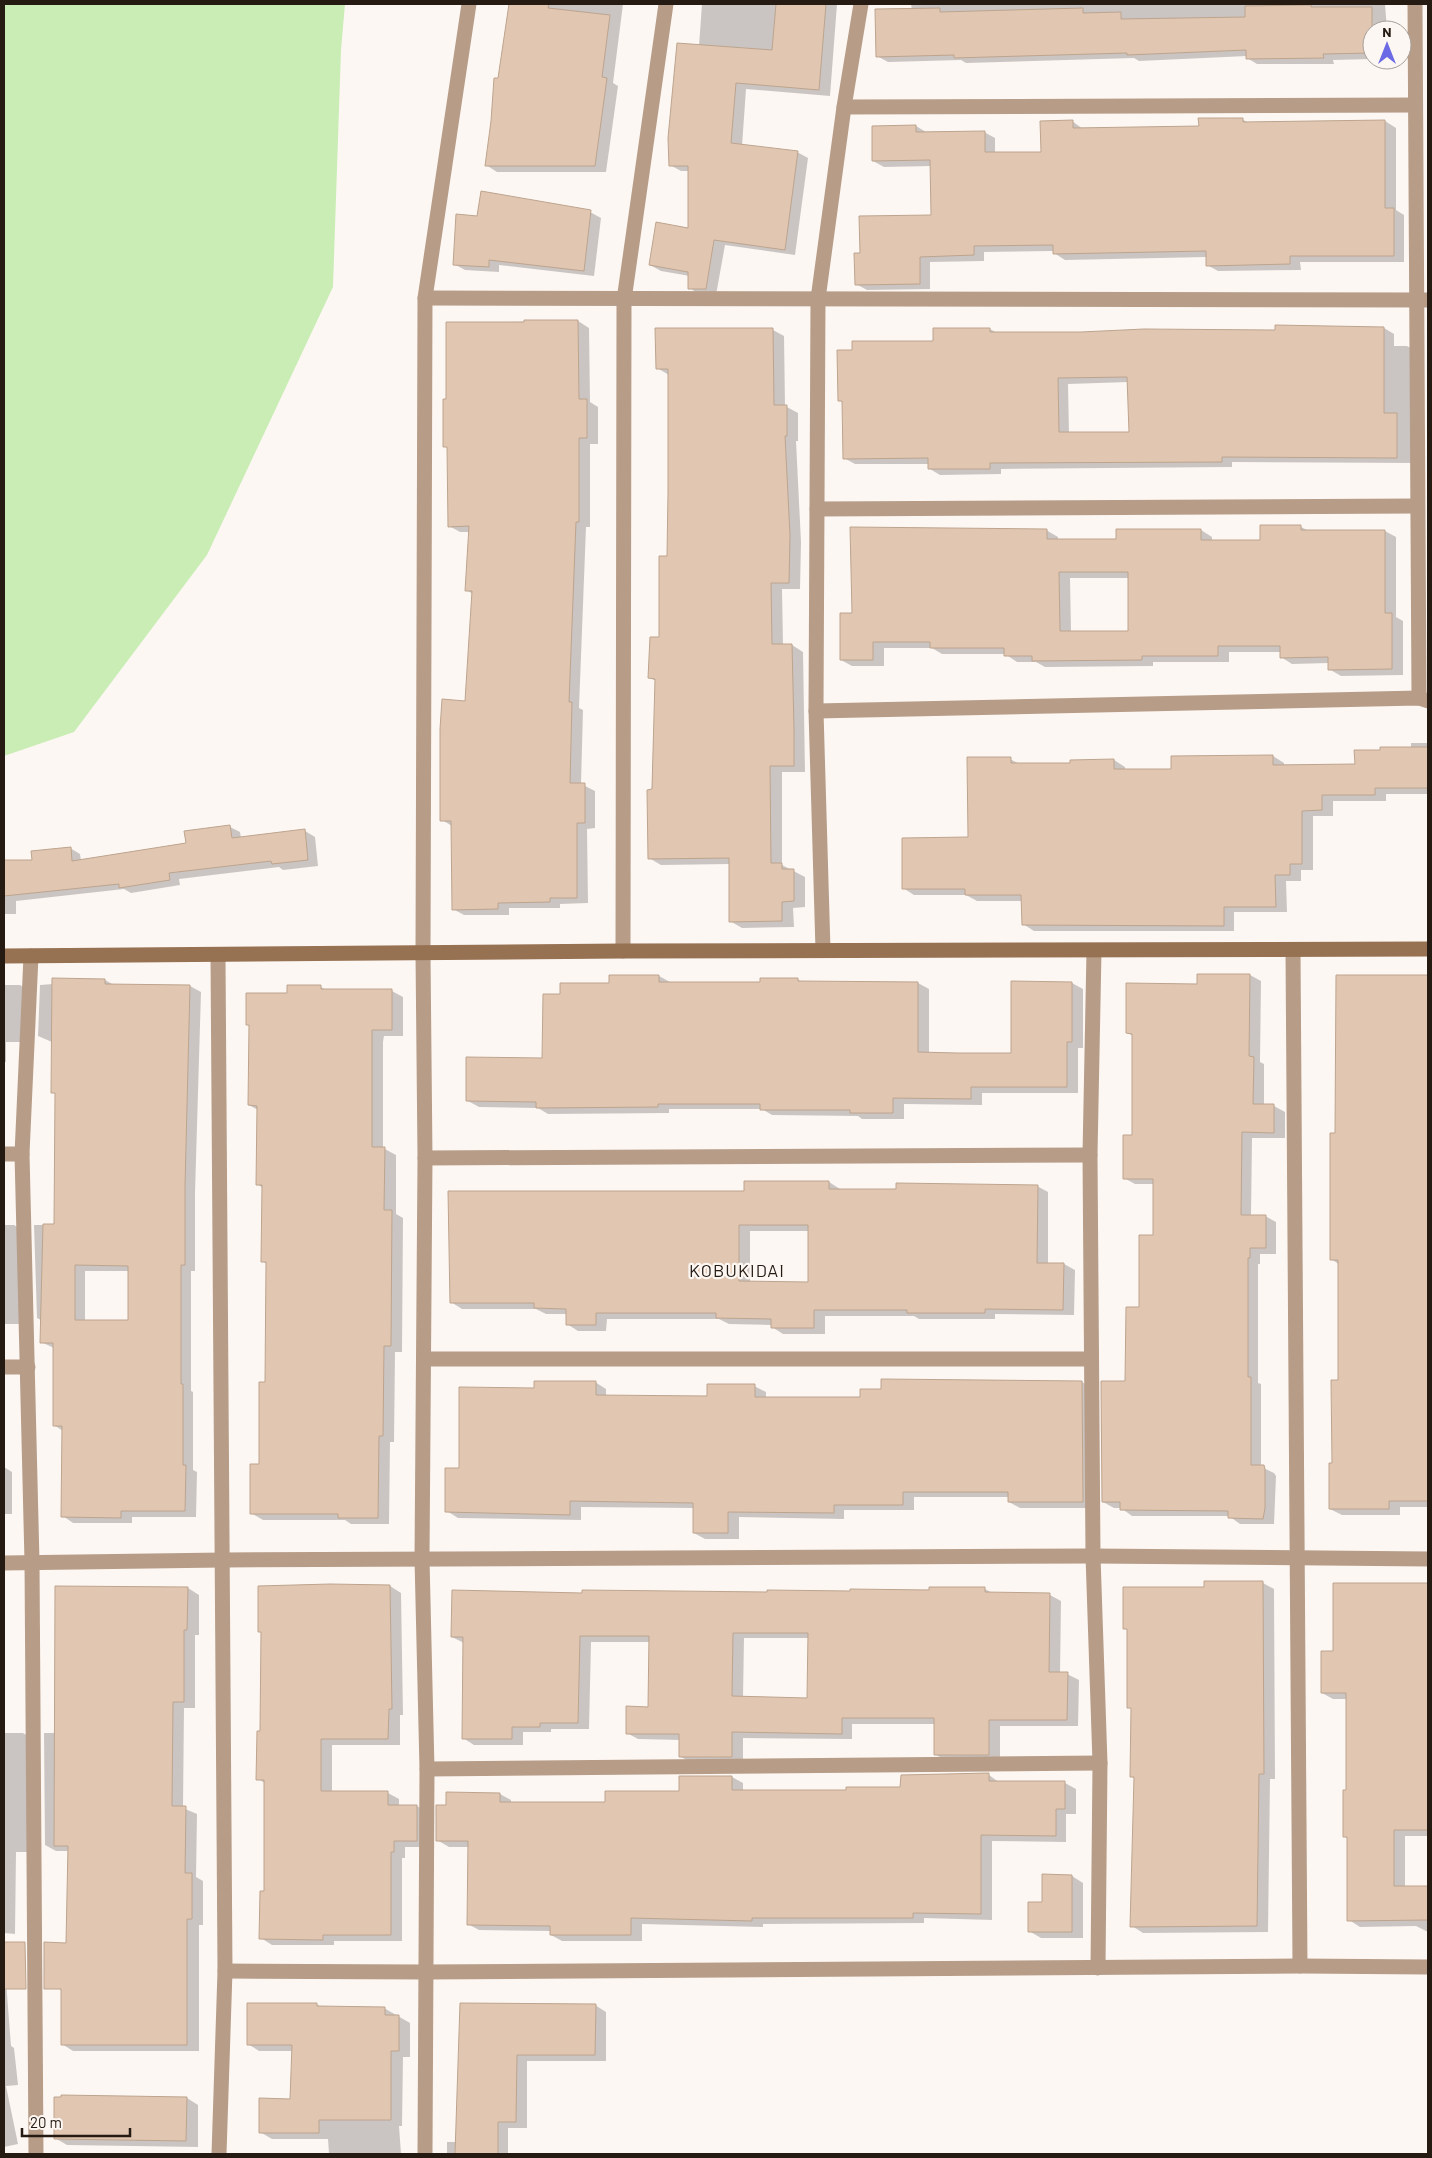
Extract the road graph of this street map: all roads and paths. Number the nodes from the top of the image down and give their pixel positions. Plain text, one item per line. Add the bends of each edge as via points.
1 (469, 4) edge
2 (666, 4) edge
3 (861, 4) edge
4 (1415, 4) edge
5 (1415, 105) junction
6 (844, 106) junction
7 (424, 298) junction
8 (818, 299) junction
9 (624, 300) junction
10 (1423, 300) edge
11 (1417, 506) junction
12 (817, 509) junction
13 (1424, 699) edge
14 (816, 711) junction
15 (1428, 949) edge
16 (823, 950) junction
17 (1293, 950) junction
18 (623, 951) junction
19 (1094, 951) junction
20 (423, 954) junction
21 (4, 956) edge
22 (31, 956) junction
23 (218, 956) junction
24 (4, 1154) edge
25 (22, 1154) junction
26 (1090, 1155) junction
27 (424, 1158) junction
28 (424, 1359) junction
29 (1092, 1360) junction
30 (4, 1366) edge
31 (28, 1367) junction
32 (1093, 1556) junction
33 (1296, 1558) junction
34 (422, 1559) junction
35 (1428, 1559) edge
36 (223, 1560) junction
37 (32, 1562) junction
38 (4, 1563) edge
39 (1100, 1763) junction
40 (427, 1769) junction
41 (1300, 1966) junction
42 (1428, 1967) edge
43 (1098, 1968) junction
44 (225, 1971) junction
45 (425, 1972) junction
46 (36, 2154) edge
47 (219, 2154) edge
48 (425, 2154) edge

1 - 7 street
2 - 9 street
3 - 6 street
4 - 5 street
5 - 6 street
5 - 10 street
6 - 8 street
7 - 9 street
7 - 20 street
8 - 9 street
8 - 10 street
8 - 12 street
9 - 18 street
10 - 11 street
11 - 12 street
11 - 13 street
12 - 14 street
13 - 14 street
14 - 16 street
15 - 17 street
16 - 18 street
16 - 19 street
17 - 19 street
17 - 33 street
18 - 20 street
19 - 26 street
20 - 23 street
20 - 27 street
21 - 22 street
22 - 23 street
22 - 25 street
23 - 36 street
24 - 25 street
25 - 31 street
26 - 27 street
26 - 29 street
27 - 28 street
28 - 29 street
28 - 34 street
29 - 32 street
30 - 31 street
31 - 37 street
32 - 33 street
32 - 34 street
32 - 39 street
33 - 35 street
33 - 41 street
34 - 36 street
34 - 40 street
36 - 37 street
36 - 44 street
37 - 38 street
37 - 46 street
39 - 40 street
39 - 43 street
40 - 45 street
41 - 42 street
41 - 43 street
43 - 45 street
44 - 45 street
44 - 47 street
45 - 48 street

